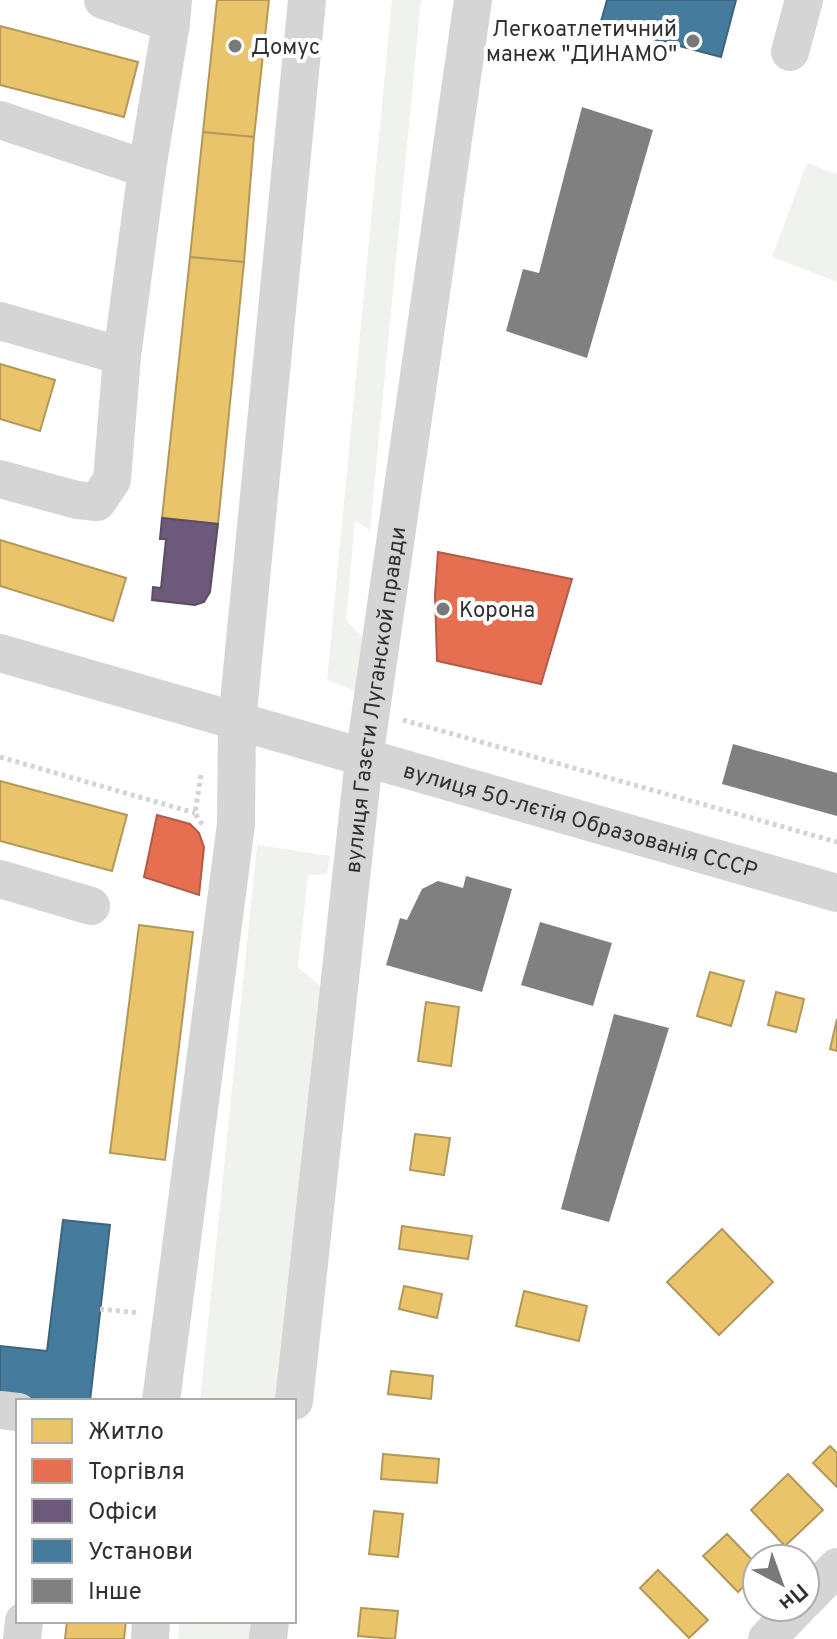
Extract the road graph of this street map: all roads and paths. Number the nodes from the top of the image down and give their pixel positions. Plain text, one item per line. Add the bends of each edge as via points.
1 (103, 0) edge
2 (307, 0) edge
3 (473, 0) edge
4 (804, 0) edge
5 (172, 12) edge
6 (790, 52) dead end
7 (0, 120) edge
8 (147, 169) junction
9 (0, 321) edge
10 (122, 356) junction
11 (0, 479) edge
12 (0, 653) edge
13 (371, 712) junction
14 (237, 723) junction
15 (0, 757) edge
16 (364, 759) junction
17 (236, 824) junction
18 (837, 842) edge
19 (0, 879) edge
20 (837, 893) edge
21 (91, 906) dead end
22 (100, 1309) dead end
23 (149, 1314) dead end
24 (161, 1399) edge
25 (294, 1399) edge
26 (837, 1567) edge
27 (821, 1584) edge
28 (782, 1623) edge
29 (767, 1639) edge

1 - 5 street
2 - 14 street
3 - 13 street, вулиця Газєти Луганской правди
4 - 6 street
5 - 8 street
7 - 8 street
8 - 10 street
9 - 10 street
10 - 11 street via 112,480 97,502
12 - 14 street, вулиця 50-лєтія Образованія СССР
13 - 16 street, вулиця Газєти Луганской правди
13 - 18 path
14 - 16 street, вулиця 50-лєтія Образованія СССР
14 - 17 street
15 - 17 path
16 - 20 street, вулиця 50-лєтія Образованія СССР
16 - 25 street, вулиця Газєти Луганской правди
17 - 24 street
19 - 21 street
22 - 23 path
26 - 27 street
28 - 29 street

